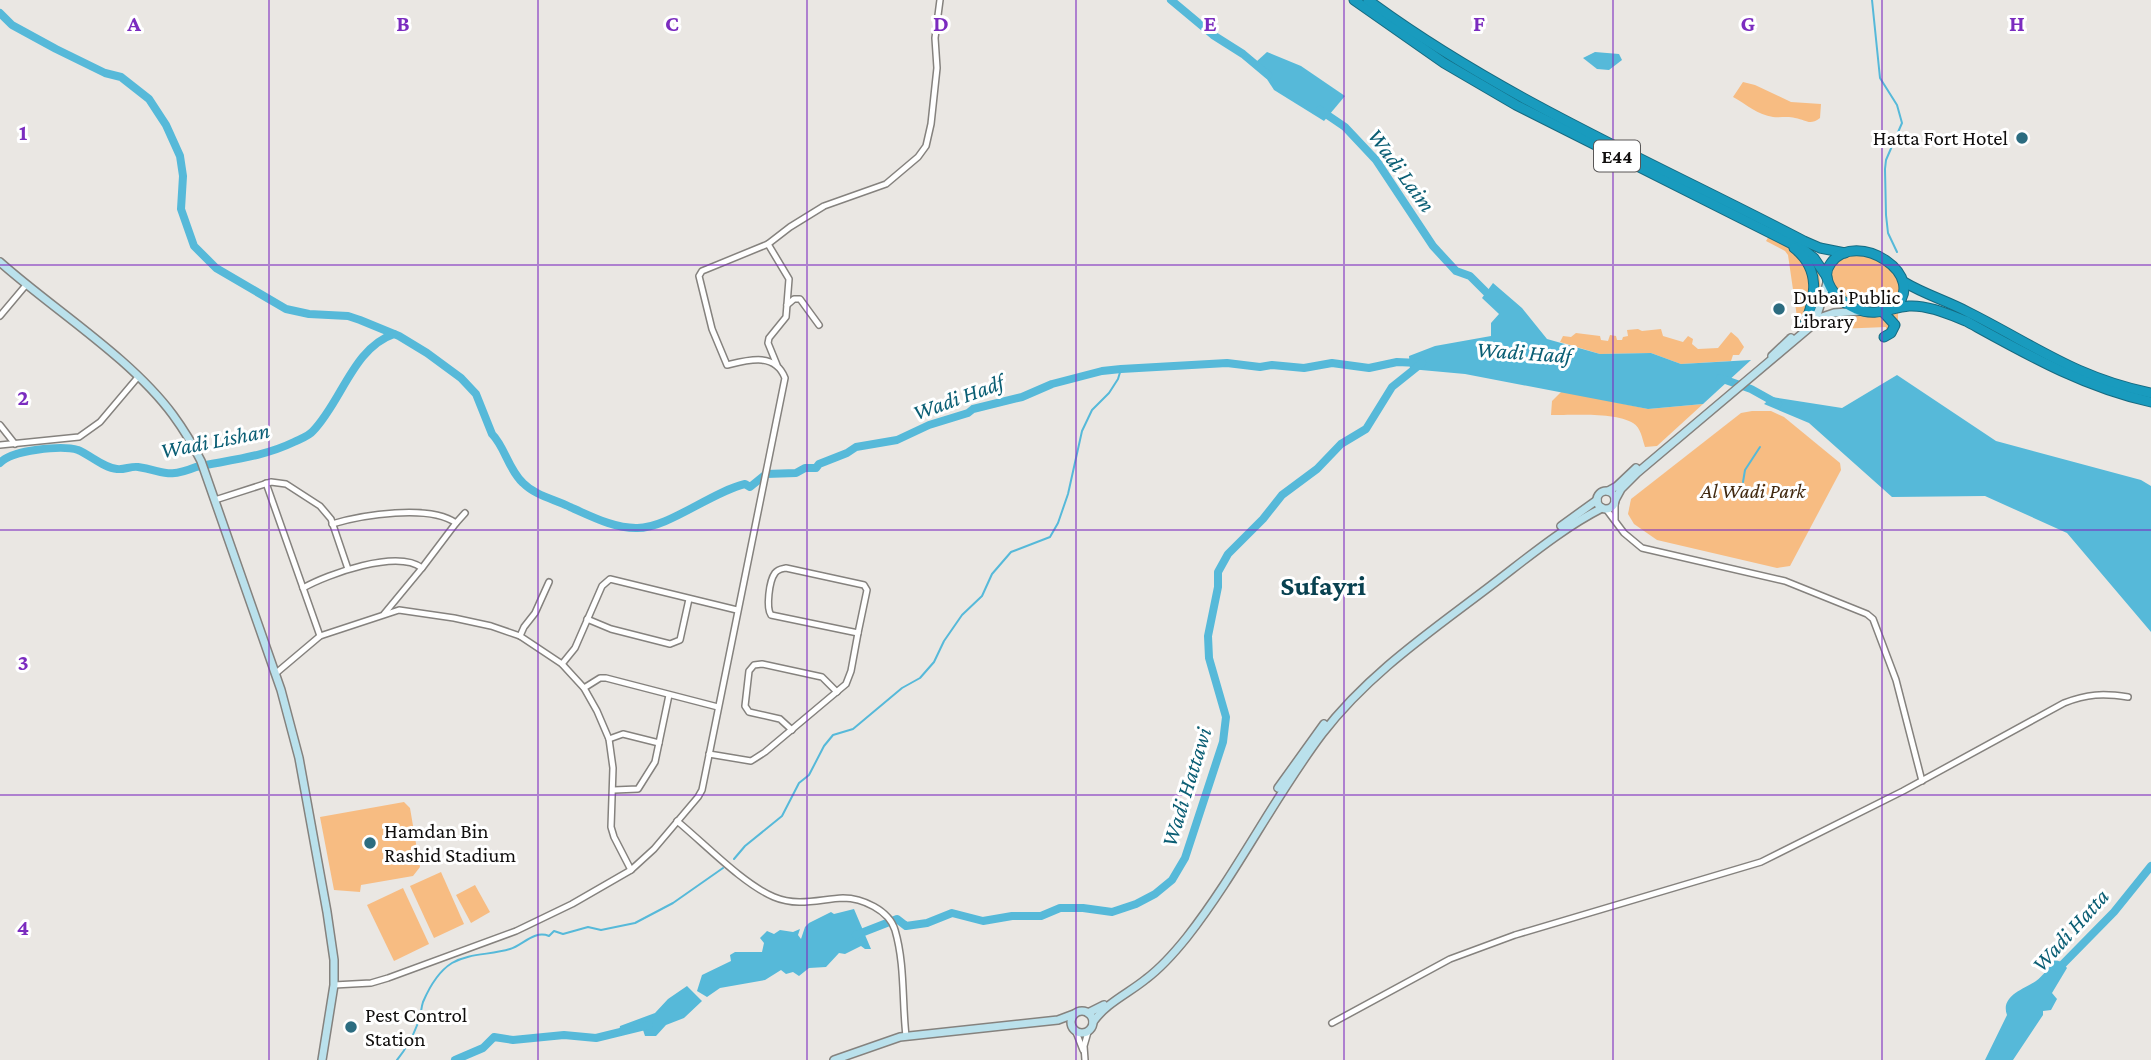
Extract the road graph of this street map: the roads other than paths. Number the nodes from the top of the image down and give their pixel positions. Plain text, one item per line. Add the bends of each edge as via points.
1 (940, 0) edge
2 (1354, 0) edge
3 (1367, 4) edge
4 (1781, 239) junction
5 (768, 244) junction
6 (1845, 253) junction
7 (0, 262) edge
8 (1827, 278) junction
9 (1904, 282) junction
10 (26, 285) junction
11 (787, 305) junction
12 (1861, 311) junction
13 (1889, 311) junction
14 (0, 316) edge
15 (819, 325) dead end
16 (1982, 325) junction
17 (1804, 326) junction
18 (1884, 337) dead end
19 (778, 367) junction
20 (1756, 373) junction
21 (2067, 375) junction
22 (138, 377) junction
23 (2061, 386) dead end
24 (1740, 387) junction
25 (2151, 393) edge
26 (2151, 401) edge
27 (0, 425) edge
28 (15, 444) junction
29 (0, 445) edge
30 (266, 483) junction
31 (1608, 491) junction
32 (215, 500) junction
33 (1597, 500) junction
34 (1615, 501) junction
35 (1604, 508) junction
36 (465, 513) dead end
37 (1616, 522) junction
38 (456, 523) junction
39 (332, 524) junction
40 (422, 568) junction
41 (348, 569) junction
42 (549, 582) dead end
43 (303, 587) junction
44 (398, 598) junction
45 (689, 598) junction
46 (737, 610) junction
47 (405, 611) junction
48 (383, 614) junction
49 (587, 619) junction
50 (858, 633) junction
51 (320, 636) junction
52 (520, 636) junction
53 (562, 664) junction
54 (275, 674) junction
55 (584, 688) junction
56 (837, 692) junction
57 (669, 695) junction
58 (2127, 697) dead end
59 (718, 707) junction
60 (792, 730) junction
61 (609, 739) junction
62 (659, 743) junction
63 (709, 754) junction
64 (1922, 781) junction
65 (614, 790) junction
66 (677, 821) junction
67 (631, 870) junction
68 (334, 983) junction
69 (1088, 1013) junction
70 (1074, 1014) junction
71 (1048, 1021) junction
72 (1093, 1022) junction
73 (1332, 1023) dead end
74 (1074, 1030) junction
75 (1088, 1032) junction
76 (908, 1036) junction
77 (1083, 1050) junction
78 (320, 1059) edge
79 (834, 1060) edge
80 (1085, 1060) edge

1 - 5 street via 934,100 922,152 886,184 817,210
2 - 3 highway, E44
3 - 4 highway, E44 via 1444,63 1516,105
3 - 6 highway, E44 via 1562,119 1812,245
4 - 8 highway, E44 via 1809,253
4 - 17 highway via 1803,257 1814,279 1813,304
5 - 11 street via 788,276
5 - 19 street via 702,271 699,281 727,365 761,359
6 - 8 highway via 1830,264
6 - 9 highway via 1880,257 1897,269
7 - 10 main road
8 - 12 highway via 1837,296
8 - 17 main road via 1818,312
9 - 13 highway via 1902,300
9 - 16 highway
10 - 14 street
10 - 22 main road
11 - 15 street via 800,299
11 - 19 street via 785,319 768,343
12 - 13 highway
12 - 20 main road via 1822,317
13 - 16 highway via 1910,306
13 - 18 highway via 1895,325
16 - 21 highway
16 - 25 highway via 2107,383
17 - 20 main road
19 - 46 street via 785,378
20 - 24 main road
21 - 23 highway
21 - 26 highway
22 - 28 street via 92,430 79,437
22 - 32 main road via 187,435
24 - 31 main road
24 - 34 main road via 1637,473
27 - 28 street
28 - 29 street
30 - 32 street
30 - 39 street via 286,484 323,509
30 - 43 street
31 - 33 main road via 1601,492
31 - 34 main road
32 - 54 main road
33 - 35 main road
33 - 69 main road via 1368,677 1308,743 1178,942 1142,978
34 - 35 main road
34 - 37 street
35 - 37 street
35 - 72 main road via 1572,524 1426,633 1342,710 1271,807 1185,939 1152,975
36 - 38 street
37 - 64 street via 1642,548 1785,581 1874,619 1896,680
38 - 39 street via 440,515 407,513
38 - 40 street
39 - 41 street
40 - 41 street via 401,562
40 - 44 street
41 - 43 street
42 - 52 street
43 - 51 street
44 - 47 street
44 - 48 street
45 - 46 street
45 - 49 street via 610,579
45 - 49 street via 676,644
46 - 59 street
47 - 48 street
47 - 52 street via 491,626
48 - 51 street
49 - 53 street via 575,648
50 - 50 street via 867,590 864,585 786,568 775,572 767,607 771,615
50 - 56 street via 849,680
51 - 54 street
52 - 53 street
53 - 55 street
54 - 68 main road via 299,758 327,912
55 - 57 street via 600,678
55 - 61 street
56 - 60 street
56 - 60 street via 822,677 754,665 749,671 745,706 750,712 780,719
57 - 59 street
57 - 62 street
58 - 64 street via 2099,693 2064,703
59 - 63 street
60 - 63 street via 751,761
61 - 62 street via 624,734
61 - 65 street
62 - 65 street via 642,785 631,791
63 - 66 street via 702,790
64 - 73 street via 1761,862 1515,935 1450,959
65 - 67 street via 611,827
66 - 67 street
66 - 76 street via 774,897 800,902 848,898 880,909 894,927
67 - 68 street via 516,931 371,983
68 - 78 main road
69 - 70 main road
69 - 72 main road
70 - 71 main road
70 - 74 main road via 1070,1021
71 - 74 main road
71 - 76 main road
72 - 75 main road
74 - 75 main road
74 - 77 street
75 - 77 street
76 - 79 main road
77 - 80 street

